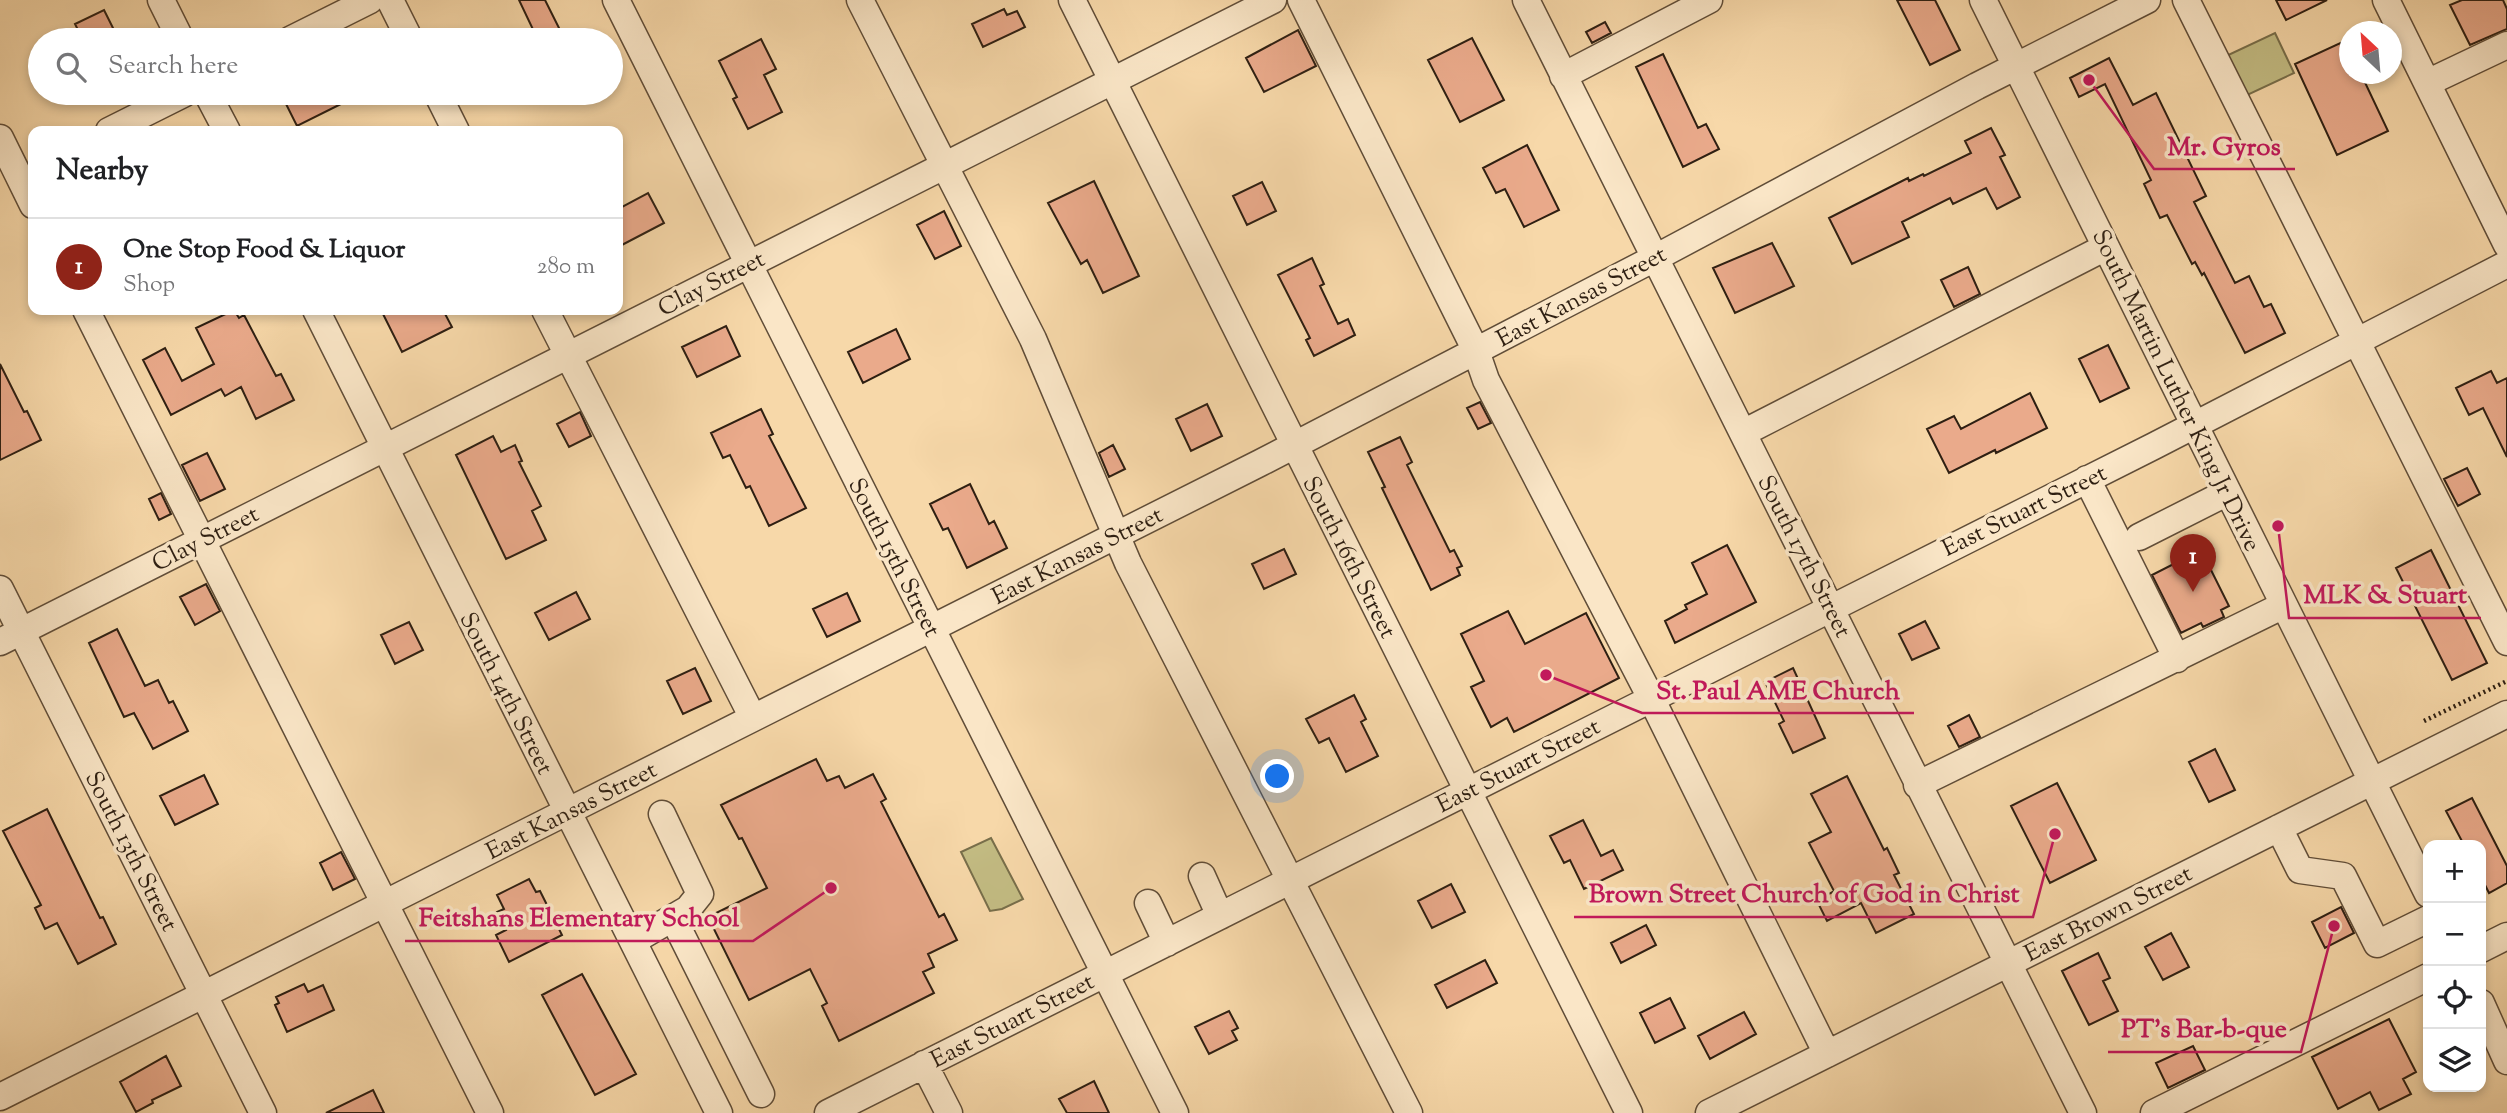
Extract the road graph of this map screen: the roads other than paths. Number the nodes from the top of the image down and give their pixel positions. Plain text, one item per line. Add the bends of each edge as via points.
1 (161, 0) edge
2 (370, 0) edge
3 (390, 0) edge
4 (616, 0) edge
5 (860, 0) edge
6 (1072, 0) edge
7 (1273, 0) edge
8 (1301, 0) edge
9 (1525, 0) edge
10 (1709, 0) edge
11 (1983, 0) edge
12 (2147, 0) edge
13 (2186, 0) edge
14 (2386, 0) edge
15 (175, 28) edge
16 (314, 28) edge
17 (404, 28) edge
18 (2507, 45) edge
19 (2016, 66) junction
20 (1563, 76) junction
21 (1113, 81) junction
22 (2427, 83) junction
23 (161, 105) edge
24 (213, 105) edge
25 (442, 105) edge
26 (119, 126) edge
27 (224, 126) edge
28 (453, 126) edge
29 (0, 138) edge
30 (944, 167) junction
31 (18, 178) edge
32 (28, 196) edge
33 (2507, 245) edge
34 (2106, 247) junction
35 (1655, 258) junction
36 (749, 264) junction
37 (2507, 264) edge
38 (89, 315) edge
39 (318, 315) edge
40 (548, 315) edge
41 (2356, 341) junction
42 (1476, 351) junction
43 (568, 356) junction
44 (2194, 424) junction
45 (1742, 433) junction
46 (1294, 446) junction
47 (385, 448) junction
48 (2087, 479) junction
49 (2228, 492) junction
50 (1117, 535) junction
51 (2139, 537) dead end
52 (202, 538) junction
53 (0, 589) edge
54 (2284, 606) junction
55 (1830, 607) junction
56 (932, 629) junction
57 (10, 636) edge
58 (2507, 642) edge
59 (2177, 659) junction
60 (1651, 698) junction
61 (2507, 714) edge
62 (753, 718) junction
63 (2373, 781) junction
64 (1917, 785) junction
65 (1467, 790) junction
66 (567, 811) junction
67 (662, 814) dead end
68 (2279, 828) junction
69 (1202, 876) dead end
70 (1289, 881) junction
71 (2423, 884) edge
72 (1148, 903) dead end
73 (386, 904) junction
74 (1220, 916) junction
75 (673, 918) junction
76 (2423, 921) edge
77 (2507, 936) edge
78 (633, 942) junction
79 (1167, 943) junction
80 (2486, 946) edge
81 (2008, 964) junction
82 (1105, 974) junction
83 (2423, 979) edge
84 (204, 995) junction
85 (2486, 1014) edge
86 (1827, 1054) junction
87 (2507, 1061) edge
88 (925, 1064) junction
89 (761, 1094) dead end
90 (0, 1098) edge
91 (8, 1113) edge
92 (263, 1113) edge
93 (490, 1113) edge
94 (719, 1113) edge
95 (828, 1113) edge
96 (949, 1113) edge
97 (1175, 1113) edge
98 (1409, 1113) edge
99 (1629, 1113) edge
100 (1709, 1113) edge
101 (2083, 1113) edge
102 (2154, 1113) edge

1 - 15 street
2 - 16 street
3 - 17 street
4 - 36 street, South 15th Street
5 - 30 street
6 - 21 street, South 16th Street
7 - 21 street, Clay Street
8 - 42 street
9 - 20 street, South 17th Street
10 - 20 street
11 - 19 street, South Martin Luther King Jr Drive
12 - 19 street, East Kansas Street
13 - 41 street
14 - 22 street
18 - 22 street
19 - 34 street, South Martin Luther King Jr Drive
19 - 35 street, East Kansas Street
20 - 35 street, South 17th Street
21 - 30 street, Clay Street
21 - 46 street, South 16th Street
22 - 33 street
23 - 26 street
24 - 27 street
25 - 28 street
29 - 31 street
30 - 36 street, Clay Street
30 - 50 street via 1032,339
31 - 32 street
34 - 44 street, South Martin Luther King Jr Drive
34 - 45 street
35 - 42 street, East Kansas Street
35 - 45 street, South 17th Street
36 - 43 street, Clay Street
36 - 56 street, South 15th Street
37 - 41 street, East Stuart Street
38 - 52 street
39 - 47 street, South 14th Street
40 - 43 street
41 - 44 street, East Stuart Street
41 - 58 street
42 - 46 street, East Kansas Street
42 - 60 street via 1486,380
43 - 47 street, Clay Street
43 - 62 street
44 - 48 street, East Stuart Street
44 - 49 street, South Martin Luther King Jr Drive
45 - 55 street, South 17th Street
46 - 50 street, East Kansas Street
46 - 65 street, South 16th Street
47 - 52 street, Clay Street
47 - 66 street, South 14th Street
48 - 55 street, East Stuart Street
48 - 59 street
49 - 51 street
49 - 54 street, South Martin Luther King Jr Drive
50 - 56 street, East Kansas Street
50 - 70 street
52 - 57 street, Clay Street
52 - 73 street
53 - 57 street, South 13th Street
54 - 59 street
54 - 63 street, South Martin Luther King Jr Drive
55 - 60 street, East Stuart Street
55 - 64 street, South 17th Street
56 - 62 street, East Kansas Street
56 - 82 street, South 15th Street
57 - 84 street, South 13th Street
59 - 64 street
60 - 65 street, East Stuart Street
60 - 86 street
61 - 63 street, East Brown Street
62 - 66 street, East Kansas Street
63 - 68 street, East Brown Street
63 - 71 street, South Martin Luther King Jr Drive
64 - 81 street, South 17th Street
65 - 70 street, East Stuart Street
65 - 99 street, South 16th Street
66 - 73 street, East Kansas Street
66 - 78 street, South 14th Street
67 - 75 street via 700,894
68 - 76 street via 2300,870 2343,876 2377,944
68 - 81 street, East Brown Street
69 - 74 street
70 - 74 street, East Stuart Street
70 - 98 street
72 - 79 street
73 - 84 street, East Kansas Street
73 - 93 street
74 - 79 street, East Stuart Street
75 - 78 street
75 - 89 street
77 - 80 street
78 - 94 street, South 14th Street
79 - 82 street, East Stuart Street
81 - 86 street, East Brown Street
81 - 101 street, South 17th Street
82 - 88 street, East Stuart Street
82 - 97 street, South 15th Street
83 - 102 street
84 - 90 street, East Kansas Street
84 - 92 street, South 13th Street
85 - 87 street
86 - 100 street, East Brown Street
88 - 95 street, East Stuart Street
88 - 96 street
90 - 91 street

